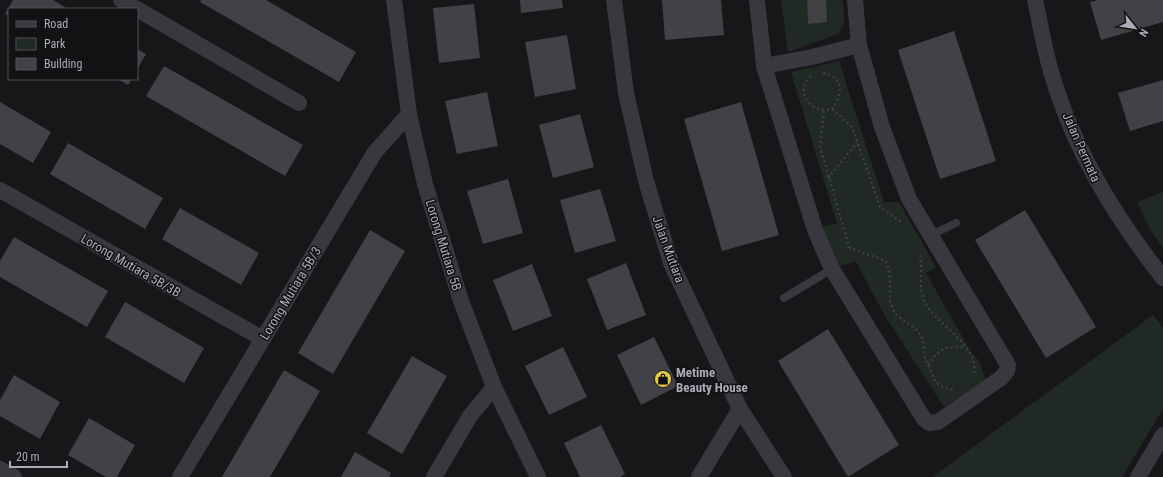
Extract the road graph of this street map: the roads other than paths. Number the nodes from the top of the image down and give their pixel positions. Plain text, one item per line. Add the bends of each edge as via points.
1 (121, 0) edge
2 (394, 0) edge
3 (614, 0) edge
4 (757, 0) edge
5 (855, 0) edge
6 (1035, 0) edge
7 (135, 8) edge
8 (138, 10) edge
9 (859, 45) junction
10 (764, 66) junction
11 (299, 103) dead end
12 (409, 114) junction
13 (0, 190) edge
14 (956, 222) dead end
15 (929, 236) junction
16 (832, 268) junction
17 (1163, 278) edge
18 (784, 298) dead end
19 (263, 339) junction
20 (494, 387) junction
21 (740, 409) junction
22 (1163, 435) edge
23 (0, 469) edge
24 (14, 477) edge
25 (180, 477) edge
26 (434, 477) edge
27 (538, 477) edge
28 (698, 477) edge
29 (784, 477) edge
30 (1138, 477) edge

1 - 7 street
2 - 12 street, Lorong Mutiara 5B
3 - 21 street, Jalan Mutiara via 626,93 646,182 671,263
4 - 10 street
5 - 9 street
6 - 17 street, Jalan Permata via 1051,69 1085,158 1102,190
8 - 11 street
9 - 10 street
9 - 15 street via 893,161 909,199
10 - 16 street via 815,230
12 - 19 street, Lorong Mutiara 5B/3 via 374,152
12 - 20 street, Lorong Mutiara 5B via 425,184 461,301
13 - 19 street, Lorong Mutiara 5B/3B
14 - 15 lane
15 - 16 street via 1008,365 1002,378 938,422 929,423 924,419
16 - 18 lane
19 - 25 street, Lorong Mutiara 5B/3
20 - 26 street via 470,416
20 - 27 street, Lorong Mutiara 5B
21 - 28 street
21 - 29 street, Jalan Mutiara
22 - 30 street
23 - 24 street

